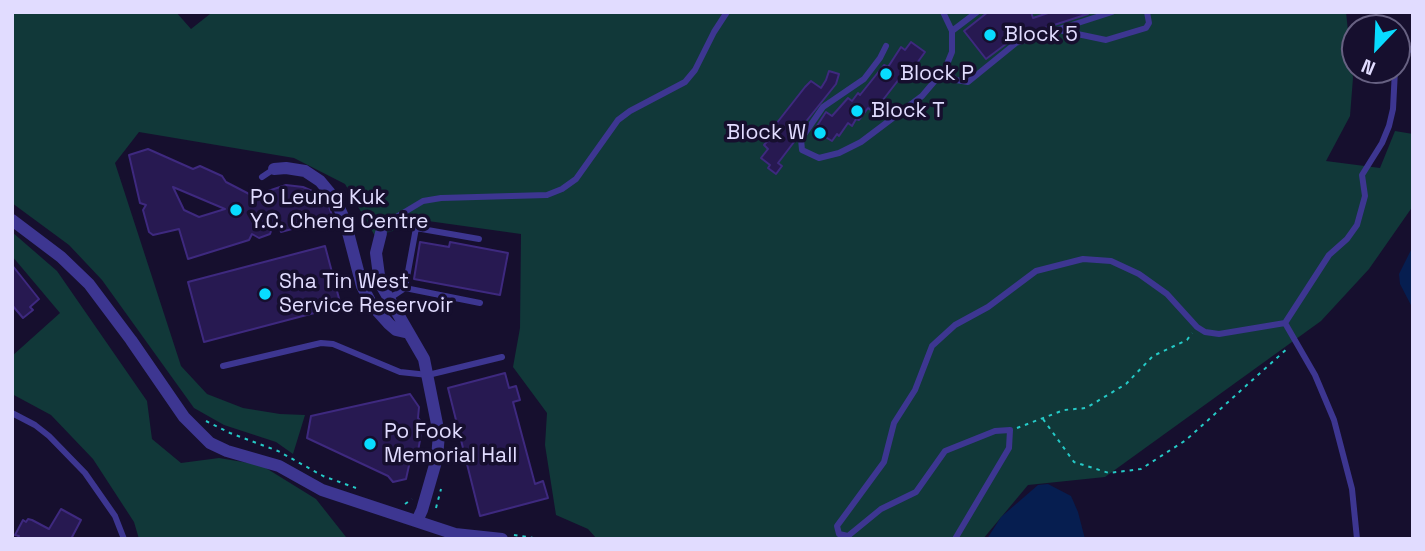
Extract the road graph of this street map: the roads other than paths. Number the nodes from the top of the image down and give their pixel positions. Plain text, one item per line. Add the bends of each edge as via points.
1 (727, 12) edge
2 (977, 12) edge
3 (1112, 12) edge
4 (1147, 12) edge
5 (944, 15) edge
6 (1060, 30) junction
7 (952, 31) junction
8 (886, 46) dead end
9 (945, 69) junction
10 (1394, 84) edge
11 (274, 169) joint
12 (262, 177) dead end
13 (12, 219) edge
14 (381, 233) joint
15 (479, 239) dead end
16 (405, 288) junction
17 (390, 298) junction
18 (480, 303) dead end
19 (1285, 323) junction
20 (410, 333) junction
21 (502, 357) dead end
22 (223, 366) dead end
23 (428, 375) junction
24 (12, 414) edge
25 (417, 521) junction
26 (124, 539) edge
27 (502, 539) edge
28 (955, 539) edge
29 (1357, 539) edge

1 - 14 lane via 685,82 618,120 576,179 562,189 538,196 423,201 393,219
2 - 7 lane
3 - 6 lane
4 - 6 lane via 1146,28 1106,40
5 - 7 lane
6 - 9 lane via 1016,43 968,82 956,80
7 - 9 lane via 952,52
8 - 9 lane via 864,79 823,107 801,139 802,150 819,158 861,142 922,96
10 - 19 lane via 1389,126 1362,175 1364,196 1357,225 1329,256
11 - 12 lane
11 - 20 street via 305,172 328,190 345,221 362,286 372,305 396,330
13 - 25 street via 89,285 204,439 227,451 279,466 322,490
14 - 17 street via 376,253 380,283
15 - 16 lane via 416,228
16 - 17 lane
16 - 18 lane
17 - 20 street
19 - 28 lane via 1219,334 1205,332 1154,283 1111,261 1083,259 1036,271 955,325 932,346 915,390 894,423 884,462 837,526 839,534 848,536 881,509 916,492 946,451 995,431 1010,430 1009,449
19 - 29 lane via 1320,387 1341,442
20 - 23 street
21 - 23 lane
22 - 23 lane via 321,343 400,372
23 - 25 street via 439,433 437,458
24 - 26 lane via 49,436 85,473 115,516
25 - 27 street via 455,534

